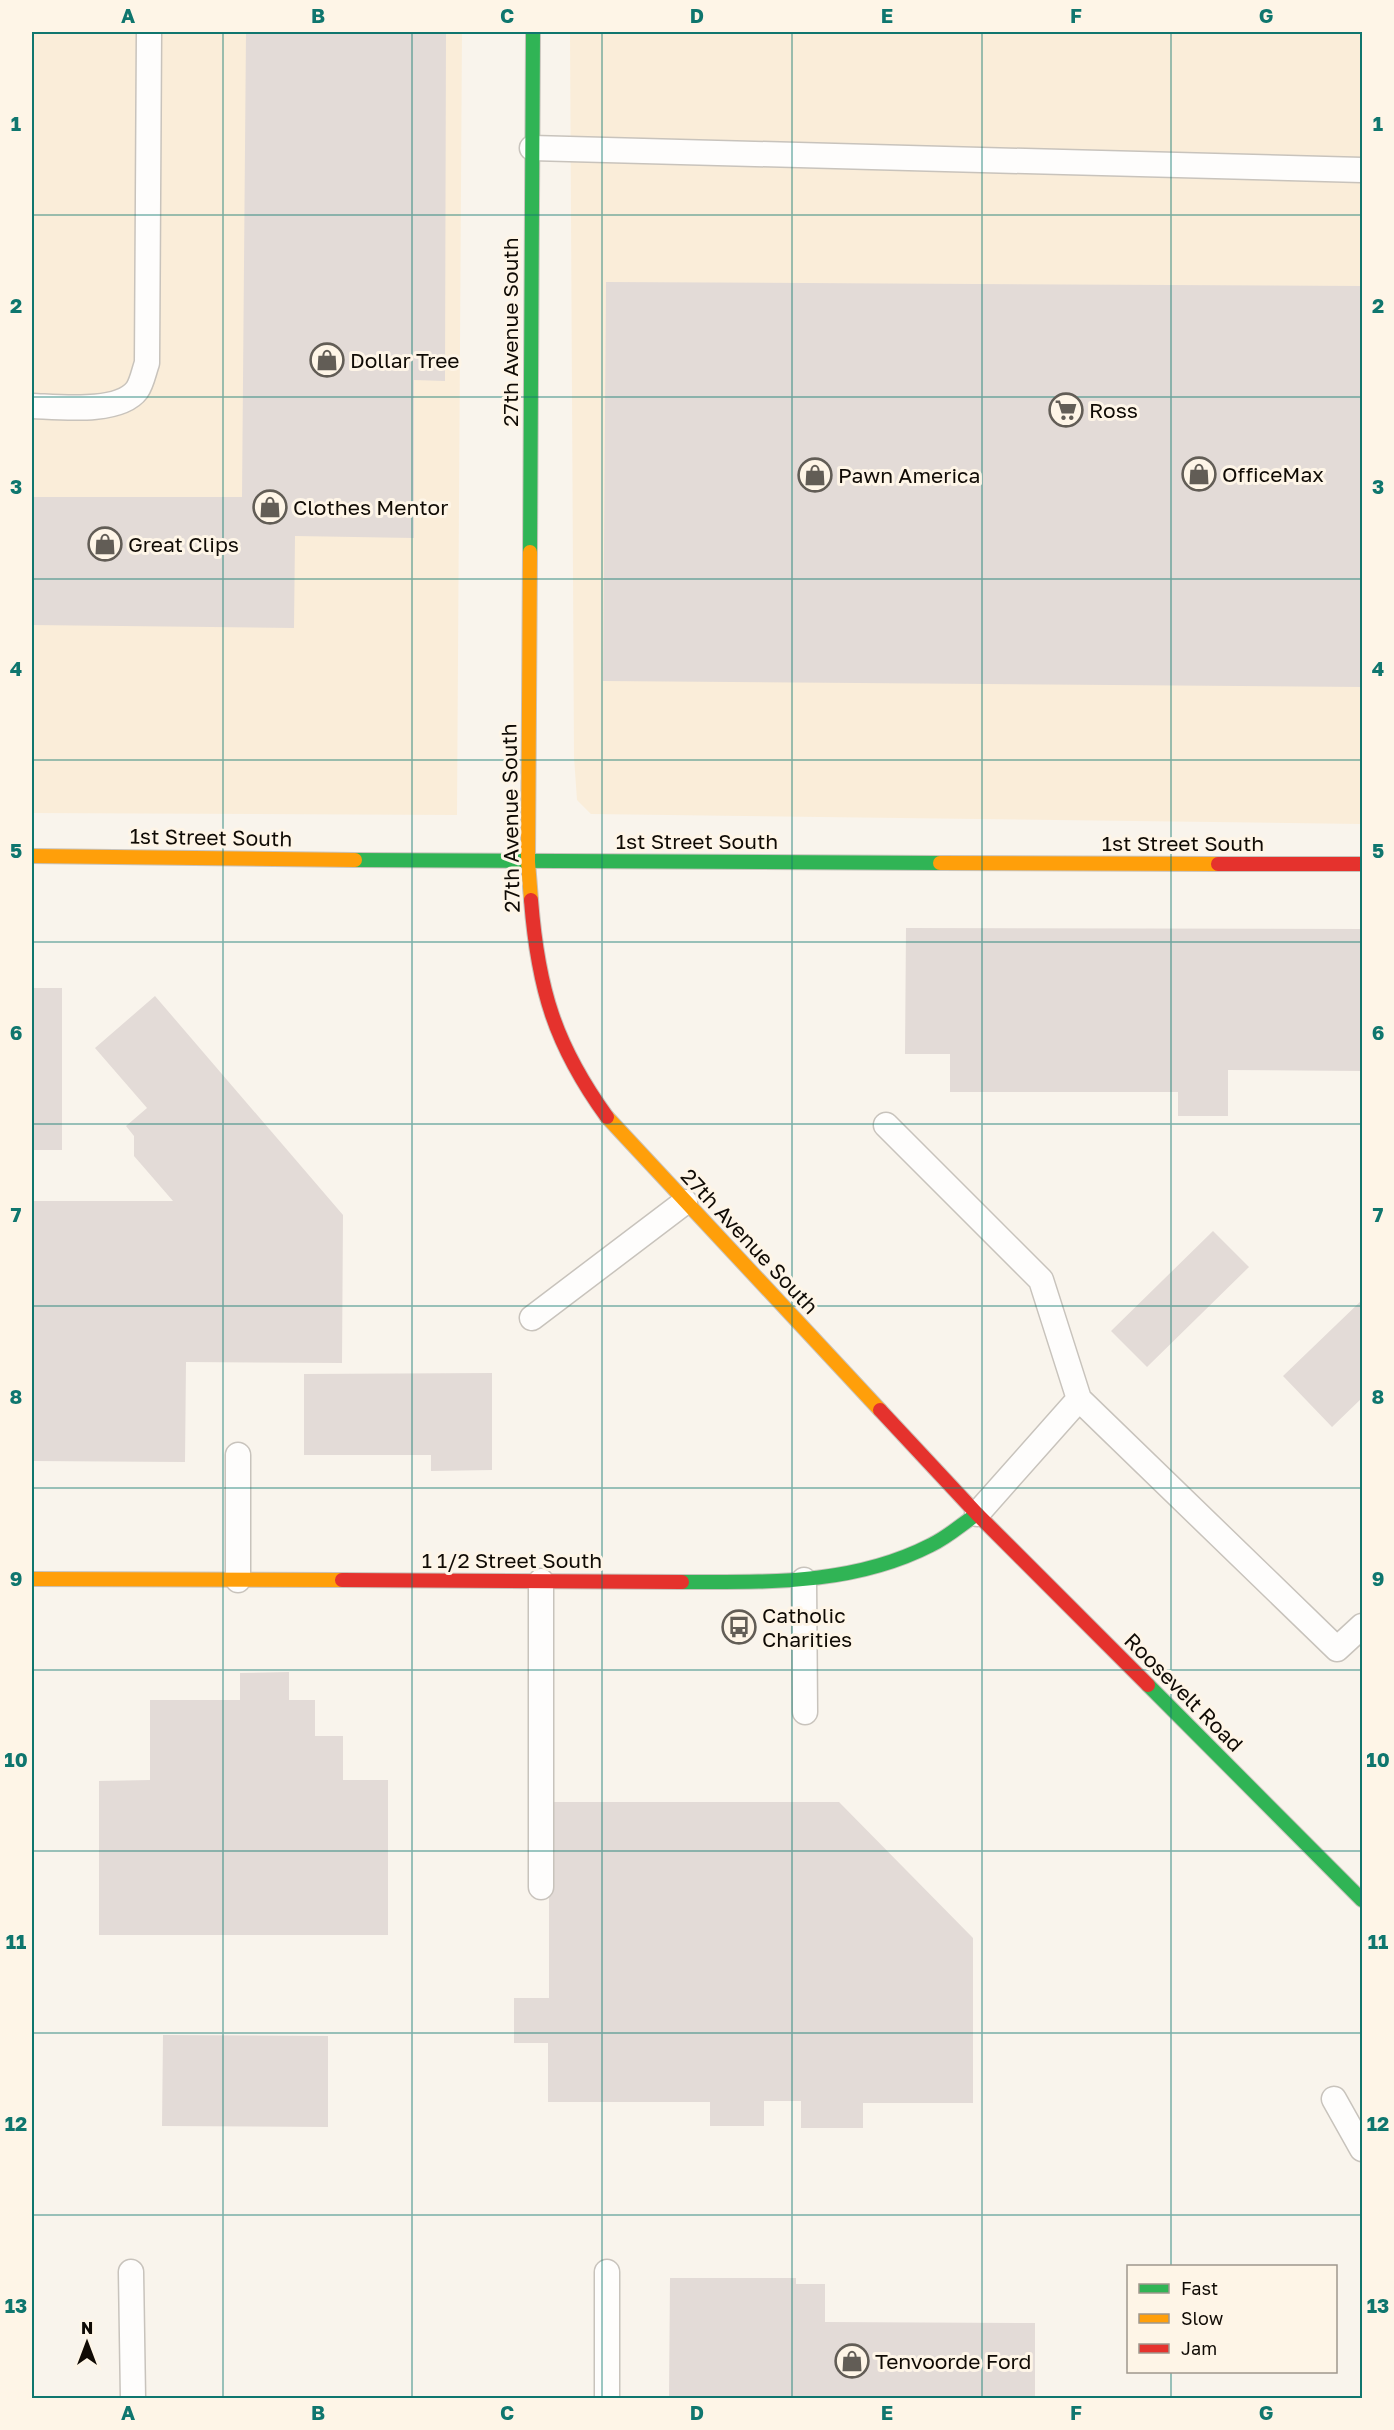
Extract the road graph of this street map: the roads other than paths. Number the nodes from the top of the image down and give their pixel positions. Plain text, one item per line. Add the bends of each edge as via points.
1 (148, 32) edge
2 (533, 32) edge
3 (532, 148) junction
4 (1362, 170) edge
5 (32, 406) edge
6 (32, 856) edge
7 (528, 862) junction
8 (1362, 864) edge
9 (886, 1125) dead end
10 (685, 1202) junction
11 (532, 1318) dead end
12 (1079, 1399) junction
13 (238, 1455) dead end
14 (977, 1514) junction
15 (32, 1579) edge
16 (238, 1580) junction
17 (804, 1580) junction
18 (541, 1581) junction
19 (1362, 1626) edge
20 (805, 1712) dead end
21 (541, 1887) dead end
22 (1362, 1900) edge
23 (1334, 2099) dead end
24 (1362, 2149) edge
25 (130, 2272) dead end
26 (607, 2272) dead end
27 (133, 2398) edge
28 (607, 2398) edge

1 - 5 lane via 147,363 137,389 123,402
2 - 3 street, 27th Avenue South
3 - 4 lane
3 - 7 street, 27th Avenue South
6 - 7 street, 1st Street South
7 - 8 street, 1st Street South
7 - 10 street, 27th Avenue South via 533,930 545,993 559,1037 580,1080 615,1128
9 - 12 lane via 1041,1280
10 - 11 lane
10 - 14 street, 27th Avenue South
12 - 14 lane
12 - 19 lane via 1337,1649
13 - 16 lane
14 - 17 street, 1 1/2 Street South via 932,1545 892,1561
14 - 22 street, Roosevelt Road
15 - 16 street, 1 1/2 Street South
16 - 18 street, 1 1/2 Street South
17 - 18 street, 1 1/2 Street South
17 - 20 lane
18 - 21 lane
23 - 24 lane
25 - 27 lane
26 - 28 lane

